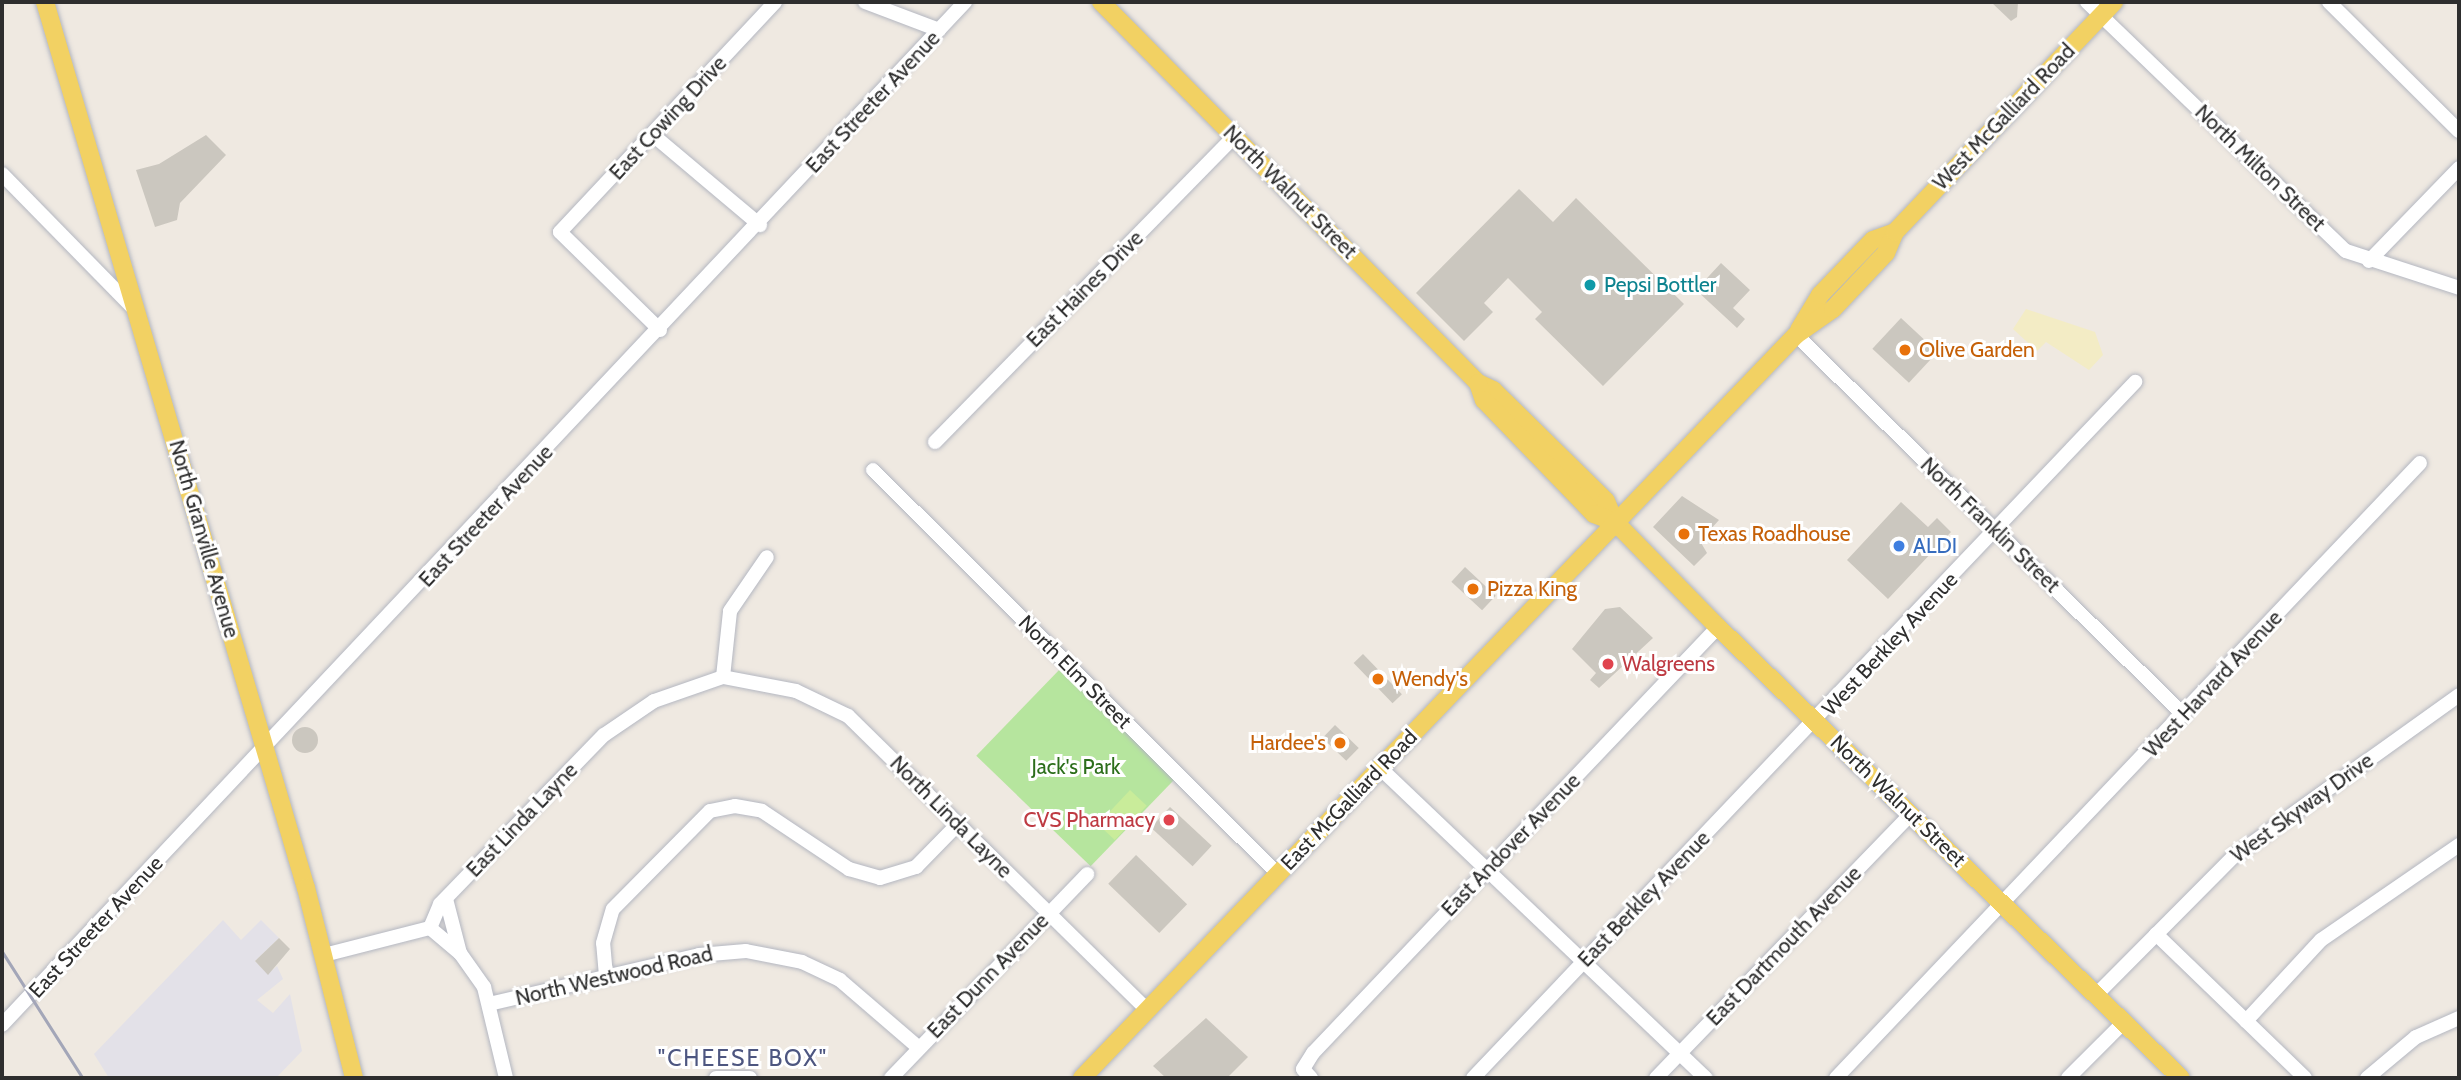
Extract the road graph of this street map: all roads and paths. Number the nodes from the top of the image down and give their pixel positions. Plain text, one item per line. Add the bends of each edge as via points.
1 (45, 2) edge
2 (775, 2) edge
3 (865, 2) edge
4 (965, 2) edge
5 (1101, 2) edge
6 (2087, 2) edge
7 (2329, 2) edge
8 (2108, 8) edge
9 (939, 30) junction
10 (2459, 131) edge
11 (653, 135) junction
12 (1235, 136) junction
13 (2459, 168) edge
14 (2, 174) edge
15 (760, 225) junction
16 (2369, 261) junction
17 (2459, 288) edge
18 (134, 309) junction
19 (660, 330) junction
20 (1796, 335) junction
21 (2135, 382) dead end
22 (934, 442) dead end
23 (2420, 463) dead end
24 (873, 470) dead end
25 (1615, 522) junction
26 (1997, 530) junction
27 (766, 556) dead end
28 (1718, 627) junction
29 (723, 677) junction
30 (2459, 695) edge
31 (2184, 715) junction
32 (1817, 722) junction
33 (264, 747) junction
34 (1380, 768) junction
35 (1911, 814) junction
36 (958, 824) junction
37 (2459, 845) edge
38 (1486, 872) junction
39 (1087, 874) dead end
40 (1278, 874) junction
41 (446, 899) junction
42 (2004, 905) junction
43 (1048, 914) junction
44 (430, 928) junction
45 (2156, 934) junction
46 (460, 953) junction
47 (324, 955) junction
48 (1583, 961) junction
49 (606, 976) junction
50 (2096, 995) junction
51 (489, 1004) junction
52 (1147, 1010) junction
53 (2459, 1018) edge
54 (2246, 1021) junction
55 (2124, 1022) junction
56 (2, 1025) edge
57 (919, 1048) junction
58 (1680, 1053) junction
59 (354, 1078) edge
60 (506, 1078) edge
61 (716, 1078) edge
62 (750, 1078) edge
63 (891, 1078) edge
64 (1082, 1078) edge
65 (1311, 1078) edge
66 (1473, 1078) edge
67 (1656, 1078) edge
68 (1706, 1078) edge
69 (1836, 1078) edge
70 (2068, 1078) edge
71 (2181, 1078) edge
72 (2305, 1078) edge
73 (2367, 1078) edge

1 - 18 main road, North Granville Avenue
2 - 11 street, East Cowing Drive
3 - 9 street
4 - 9 street, East Streeter Avenue
5 - 12 main road, North Walnut Street
6 - 8 street, North Milton Street
7 - 10 street
8 - 16 street, North Milton Street via 2346,251
8 - 20 main road, West McGalliard Road via 1895,232 1873,240 1830,284
9 - 15 street, East Streeter Avenue
11 - 15 street
11 - 19 street, East Cowing Drive via 560,232
12 - 22 street, East Haines Drive
12 - 25 main road, North Walnut Street via 1478,383 1484,400 1594,514
13 - 16 street
14 - 18 street
15 - 19 street, East Streeter Avenue
16 - 17 street, North Milton Street
18 - 33 main road, North Granville Avenue
19 - 33 street, East Streeter Avenue
20 - 25 main road, West McGalliard Road
20 - 26 street, North Franklin Street
21 - 26 street, West Berkley Avenue
23 - 31 street, West Harvard Avenue
24 - 40 street, North Elm Street
25 - 28 main road, North Walnut Street
25 - 34 main road, East McGalliard Road
26 - 31 street, North Franklin Street
26 - 32 street, West Berkley Avenue
27 - 29 street via 730,611
28 - 32 main road, North Walnut Street
28 - 38 street, East Andover Avenue
29 - 36 street, North Linda Layne via 796,691 848,716
29 - 41 street, East Linda Layne via 654,701 622,720
30 - 45 street, West Skyway Drive via 2279,819
31 - 42 street, West Harvard Avenue
32 - 35 main road, North Walnut Street
32 - 48 street, East Berkley Avenue
33 - 47 main road, North Granville Avenue
33 - 56 street, East Streeter Avenue
34 - 38 street
34 - 40 main road, East McGalliard Road
35 - 42 main road, North Walnut Street
35 - 58 street, East Dartmouth Avenue
36 - 43 street, North Linda Layne
36 - 49 street via 916,867 880,878 849,869 762,811 735,806 710,811 613,909 603,943
37 - 54 street via 2321,940
38 - 48 street
38 - 65 street, East Andover Avenue via 1303,1064
39 - 43 street, East Dunn Avenue
40 - 52 main road, East McGalliard Road
41 - 44 street, East Linda Layne
41 - 46 street
42 - 50 main road, North Walnut Street
42 - 69 street, West Harvard Avenue
43 - 52 street, North Linda Layne
43 - 57 street, East Dunn Avenue
44 - 46 street
44 - 47 street
45 - 50 street, West Skyway Drive
45 - 54 street
46 - 51 street
47 - 59 main road, North Granville Avenue
48 - 58 street
48 - 66 street, East Berkley Avenue
49 - 51 street, North Westwood Road
49 - 57 street, North Westwood Road via 710,953 778,956 840,980
50 - 55 main road, North Walnut Street
51 - 60 street
52 - 64 main road, East McGalliard Road
53 - 73 street via 2416,1037
54 - 72 street
55 - 70 street
55 - 71 main road, North Walnut Street
57 - 63 street, East Dunn Avenue
58 - 67 street, East Dartmouth Avenue
58 - 68 street
61 - 62 street

